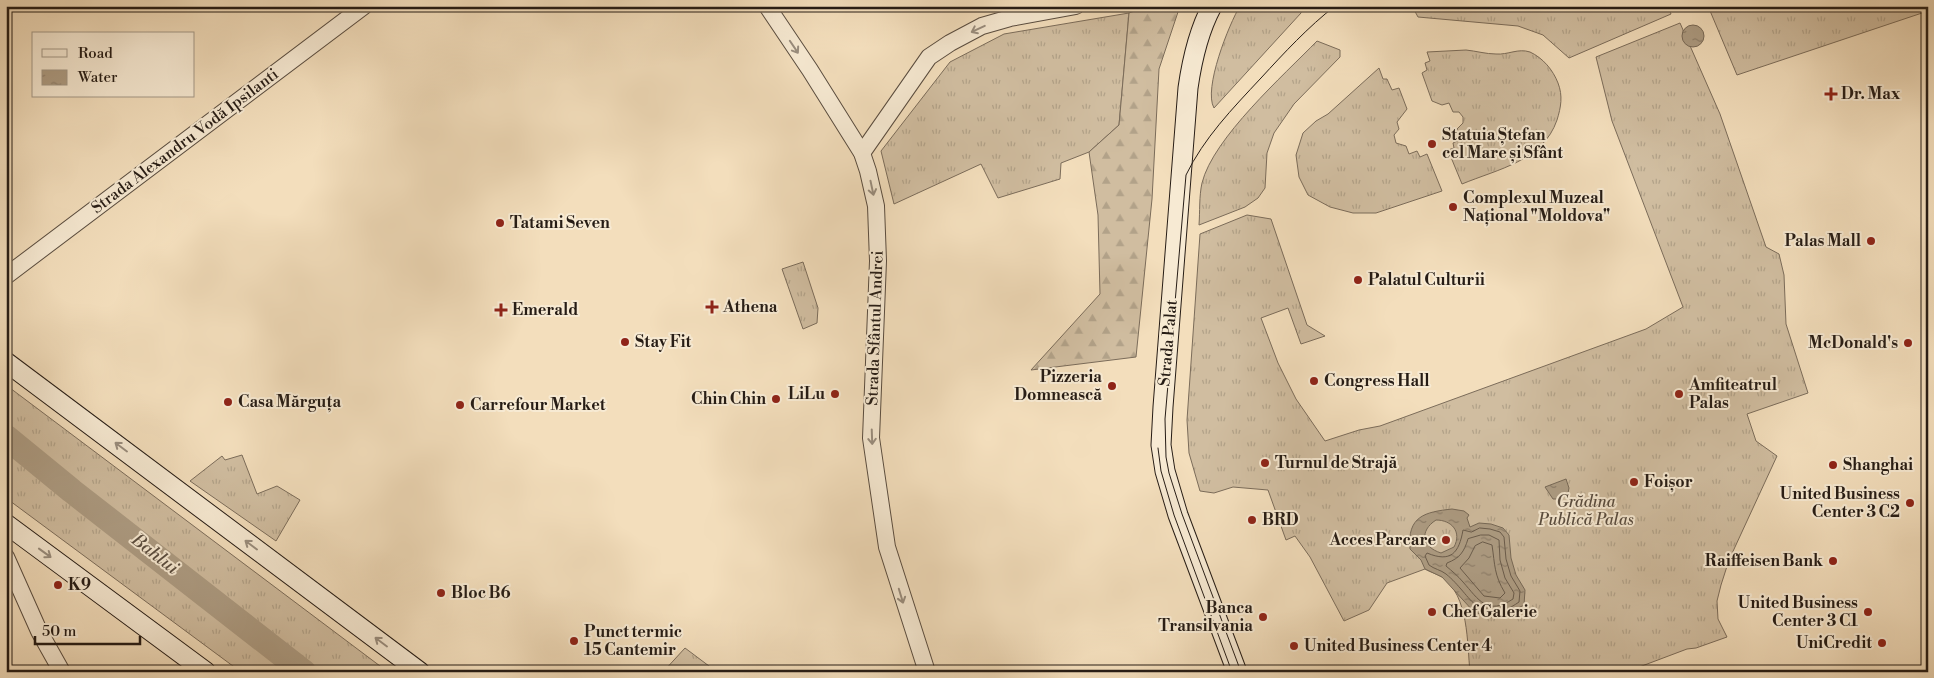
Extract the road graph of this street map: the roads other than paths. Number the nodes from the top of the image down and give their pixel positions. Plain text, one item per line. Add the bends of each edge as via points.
1 (364, 6) edge
2 (767, 6) edge
3 (1076, 6) edge
4 (1212, 6) edge
5 (862, 153) junction
6 (6, 276) edge
7 (6, 362) edge
8 (6, 524) edge
9 (6, 557) edge
10 (62, 672) edge
11 (206, 672) edge
12 (420, 672) edge
13 (927, 672) edge
14 (1237, 672) edge

1 - 6 street, Strada Alexandru Vodă Ipsilanti
2 -> 5 street, Strada Sfântul Andrei
3 -> 5 street via 982,26 929,57
4 - 14 main road, Strada Palat via 1190,71 1161,445 1178,515
5 -> 13 street, Strada Sfântul Andrei via 876,206 878,252 871,438 877,487 887,548
12 -> 7 main road
8 -> 11 main road
9 - 10 street

